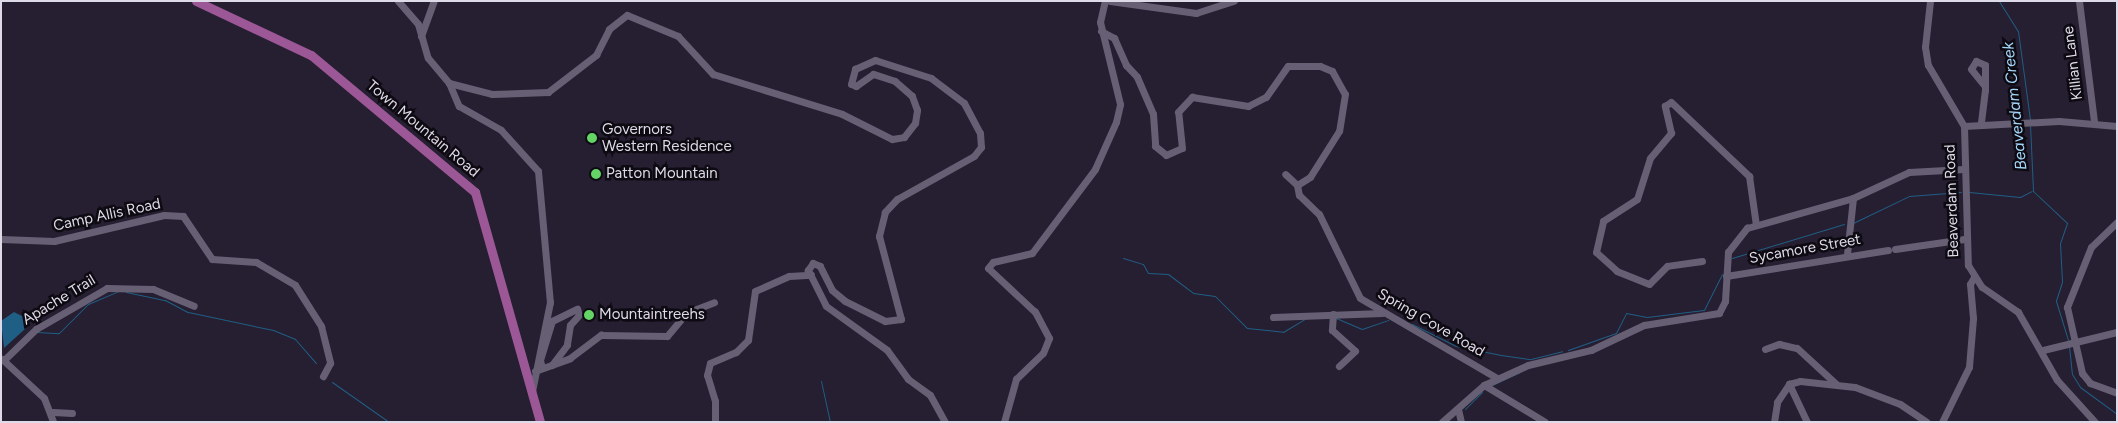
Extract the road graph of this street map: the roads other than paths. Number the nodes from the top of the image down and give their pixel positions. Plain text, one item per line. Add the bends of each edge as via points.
1 (196, 1) edge
2 (398, 1) edge
3 (434, 1) edge
4 (1105, 1) edge
5 (1110, 1) edge
6 (1234, 1) edge
7 (1930, 1) edge
8 (2080, 1) edge
9 (1101, 31) junction
10 (421, 37) junction
11 (449, 83) junction
12 (1985, 86) dead end
13 (1980, 122) junction
14 (2094, 122) junction
15 (1964, 126) junction
16 (2117, 126) edge
17 (1964, 169) junction
18 (1285, 174) dead end
19 (1297, 185) junction
20 (1853, 198) junction
21 (2117, 222) edge
22 (1756, 225) junction
23 (1, 239) edge
24 (1964, 239) junction
25 (1847, 254) junction
26 (1702, 261) dead end
27 (811, 275) junction
28 (1726, 276) junction
29 (1974, 277) junction
30 (714, 302) dead end
31 (194, 306) dead end
32 (1333, 314) junction
33 (1382, 314) junction
34 (1273, 317) dead end
35 (2117, 332) edge
36 (2074, 340) junction
37 (1765, 350) dead end
38 (2043, 350) junction
39 (3, 359) edge
40 (552, 364) junction
41 (1339, 366) dead end
42 (539, 370) junction
43 (323, 376) dead end
44 (1497, 378) junction
45 (1789, 384) junction
46 (1836, 384) junction
47 (1484, 385) junction
48 (532, 391) junction
49 (2117, 393) edge
50 (1458, 409) junction
51 (53, 412) junction
52 (72, 413) dead end
53 (53, 422) edge
54 (540, 422) edge
55 (715, 422) edge
56 (945, 422) edge
57 (1004, 422) edge
58 (1442, 422) edge
59 (1461, 422) edge
60 (1545, 422) edge
61 (1774, 422) edge
62 (1807, 422) edge
63 (1927, 422) edge
64 (1942, 422) edge
65 (2095, 422) edge

1 - 48 main road, Town Mountain Road via 311,55 475,192 485,213
2 - 10 street via 410,12
3 - 10 street
4 - 9 street via 1100,15
5 - 6 street via 1206,13
7 - 15 street, Beaverdam Road via 1925,48 1928,65
8 - 14 street, Killian Lane
9 - 19 street via 1114,38 1126,65 1137,77 1153,114 1155,146 1166,155 1182,148 1178,112 1192,97 1248,106 1266,97 1288,66 1320,66 1332,71 1345,94 1343,121 1314,173
9 - 57 street via 1120,104 1095,169 1032,253 993,262 988,268 1035,312 1048,338 1043,353 1016,379
10 - 11 street via 428,58
11 - 27 street via 492,94 548,92 598,52 609,29 627,15 678,36 713,74 842,114 892,139 904,137 914,123 917,110 912,96 895,81 873,74 856,86 851,84 855,69 875,60 931,78 967,107 980,134 981,147 974,156 896,199 886,212 879,236 901,318 885,321 838,298 818,264 809,266
11 - 42 street via 459,106 501,130 538,171 550,302
12 - 13 street
13 - 14 street
13 - 15 street
14 - 16 street
15 - 17 street, Beaverdam Road
17 - 20 street via 1909,172
17 - 24 street, Beaverdam Road
18 - 19 street, Spring Cove Road
19 - 33 street, Spring Cove Road via 1300,195 1319,214 1360,298
20 - 22 street
20 - 25 street
21 - 36 street via 2091,248 2071,290 2067,307
22 - 26 street via 1749,176 1676,102 1670,102 1665,106 1671,134 1650,158 1637,200 1603,221 1596,252 1630,278 1649,284 1666,266
22 - 28 street via 1734,240
23 - 43 street, Camp Allis Road via 54,241 164,215 183,216 212,259 256,262 295,285 321,326 330,362
24 - 25 street, Sycamore Street
24 - 29 street, Beaverdam Road
25 - 28 street, Sycamore Street
27 - 55 street via 788,276 755,291 748,340 736,352 710,363 707,375 715,401
27 - 56 street via 826,306 887,350 908,379 930,395
28 - 44 street via 1719,314 1644,325 1591,350
29 - 38 street via 2018,312
29 - 64 street via 1970,284 1973,318 1969,367
30 - 40 street via 686,313 667,336 600,335 570,358
31 - 39 street, Apache Trail via 153,290 106,288 36,329
32 - 33 street
32 - 34 street
32 - 41 street via 1332,330 1355,351
33 - 44 street, Spring Cove Road
35 - 36 street
36 - 38 street
36 - 49 street via 2082,374 2090,383
37 - 46 street via 1779,344 1798,348
38 - 65 street via 2057,380
39 - 51 street
40 - 42 street
40 - 42 street via 567,345 570,325 579,315 576,309 552,321
42 - 48 street
44 - 47 street
45 - 46 street
45 - 61 street via 1777,402
45 - 62 street
46 - 63 street via 1883,396
47 - 50 street
47 - 60 street
48 - 54 main road, Town Mountain Road
50 - 58 street
50 - 59 street
51 - 52 street
51 - 53 street

